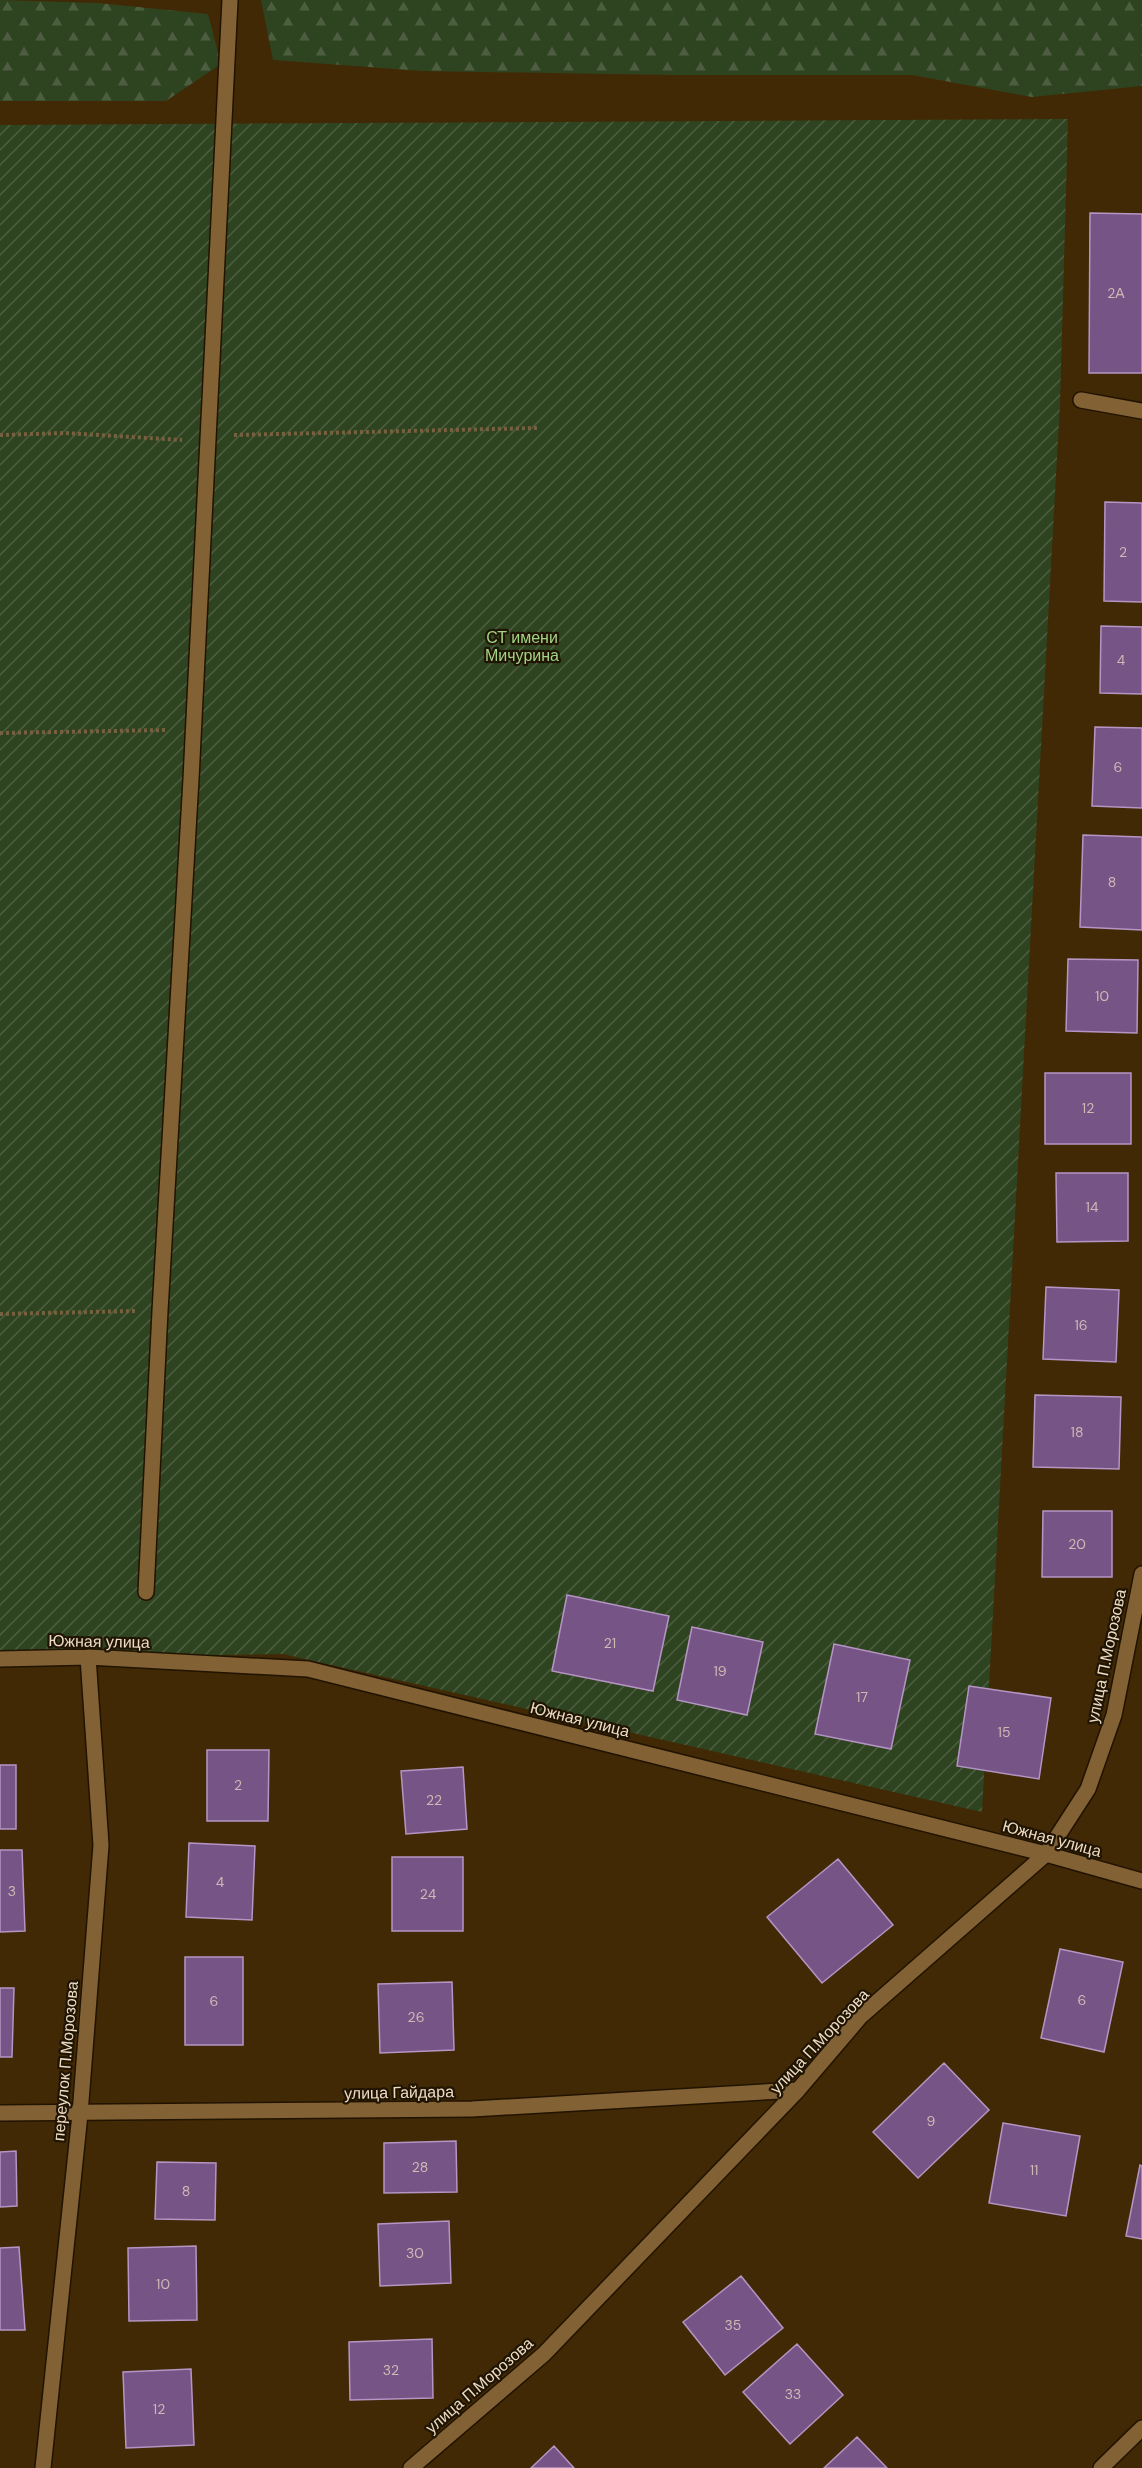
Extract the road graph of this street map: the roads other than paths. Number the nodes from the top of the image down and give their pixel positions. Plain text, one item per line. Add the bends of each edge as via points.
1 (230, 0) edge
2 (1081, 400) dead end
3 (1142, 411) edge
4 (1142, 1574) edge
5 (146, 1592) dead end
6 (88, 1657) junction
7 (0, 1659) edge
8 (1046, 1854) junction
9 (1142, 1881) edge
10 (798, 2090) junction
11 (0, 2113) edge
12 (80, 2114) junction
13 (1142, 2428) edge
14 (43, 2468) edge
15 (411, 2468) edge
16 (1101, 2468) edge

1 - 5 street
2 - 3 street
4 - 8 street, улица П.Морозова via 1114,1715 1088,1789
6 - 7 street, Южная улица
6 - 8 street, Южная улица via 308,1669
6 - 12 street, переулок П.Морозова via 101,1845
8 - 9 street, Южная улица
8 - 10 street, улица П.Морозова via 861,2016
10 - 12 street, улица Гайдара via 472,2109
10 - 15 street, улица П.Морозова via 544,2355
11 - 12 street, улица Гайдара
12 - 14 street, переулок П.Морозова
13 - 16 street

